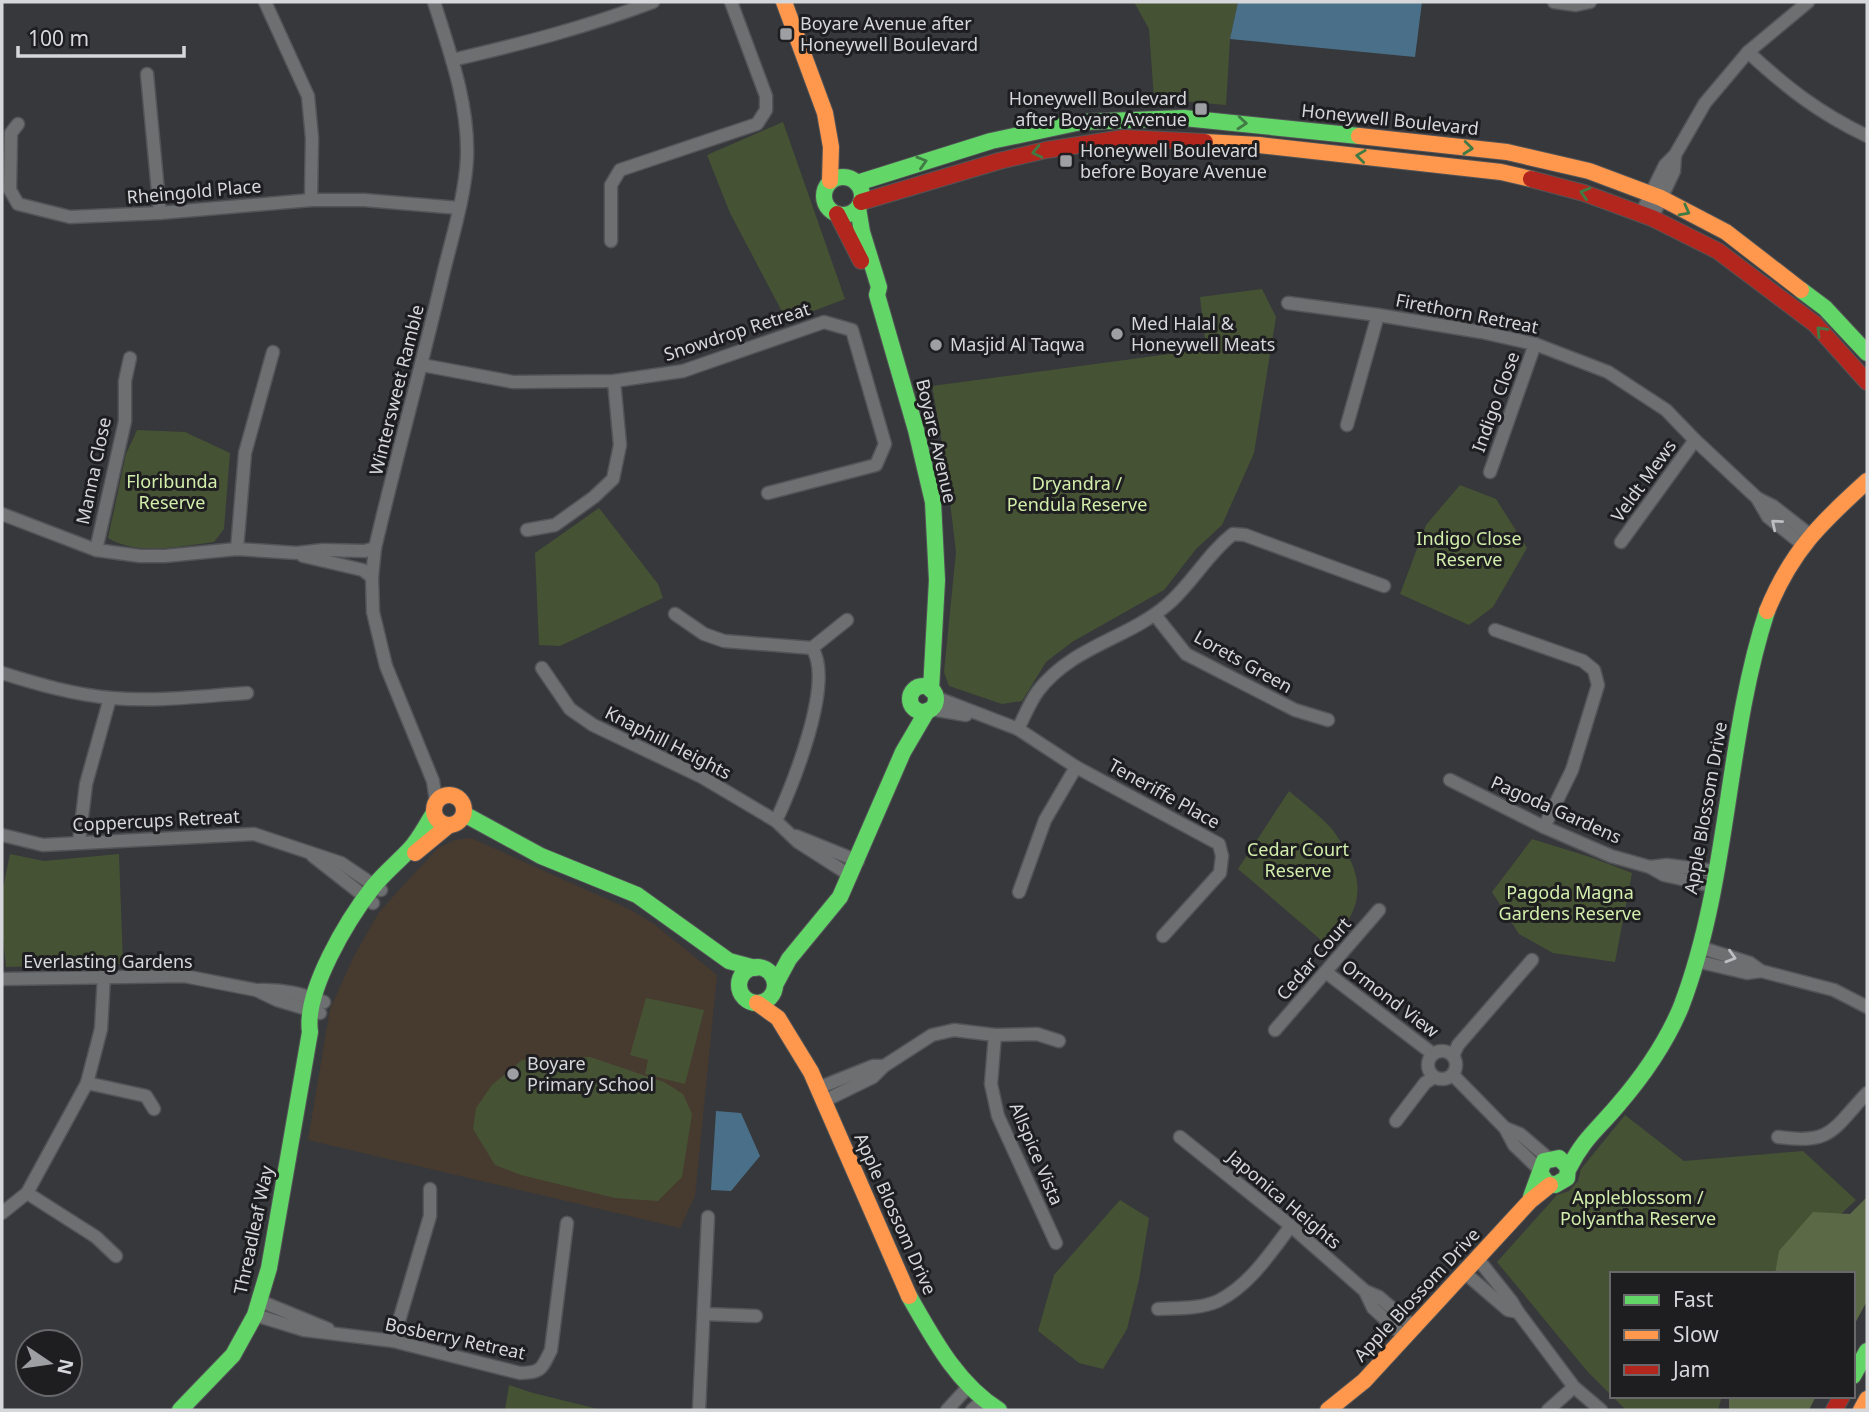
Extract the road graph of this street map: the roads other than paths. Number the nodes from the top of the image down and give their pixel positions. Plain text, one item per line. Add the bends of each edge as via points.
1 (265, 2) edge
2 (434, 2) edge
3 (653, 2) edge
4 (731, 2) edge
5 (784, 2) edge
6 (1553, 2) edge
7 (1590, 2) edge
8 (1808, 2) edge
9 (1748, 52) junction
10 (453, 60) junction
11 (147, 74) dead end
12 (1184, 118) junction
13 (18, 124) dead end
14 (1329, 132) junction
15 (1867, 136) edge
16 (1180, 140) junction
17 (991, 141) junction
18 (1326, 152) junction
19 (999, 161) junction
20 (844, 181) junction
21 (1655, 196) junction
22 (312, 200) junction
23 (859, 205) junction
24 (459, 208) junction
25 (160, 213) junction
26 (837, 214) junction
27 (1646, 216) junction
28 (611, 241) dead end
29 (877, 295) junction
30 (1287, 303) dead end
31 (1378, 315) junction
32 (1535, 344) junction
33 (273, 352) dead end
34 (1867, 353) edge
35 (130, 358) dead end
36 (422, 365) junction
37 (614, 381) junction
38 (1867, 382) edge
39 (1346, 425) dead end
40 (1695, 440) junction
41 (1490, 472) dead end
42 (1867, 481) edge
43 (768, 493) dead end
44 (2, 514) edge
45 (527, 530) dead end
46 (1806, 540) junction
47 (1621, 542) dead end
48 (375, 548) junction
49 (237, 549) junction
50 (96, 550) junction
51 (297, 553) junction
52 (372, 577) junction
53 (1384, 586) dead end
54 (676, 614) dead end
55 (1155, 615) junction
56 (847, 620) dead end
57 (1495, 630) dead end
58 (812, 648) junction
59 (542, 668) dead end
60 (2, 673) edge
61 (247, 693) dead end
62 (110, 698) junction
63 (925, 700) junction
64 (1328, 720) dead end
65 (1018, 729) junction
66 (1076, 767) junction
67 (1450, 780) dead end
68 (439, 803) junction
69 (455, 821) junction
70 (776, 821) junction
71 (1544, 827) junction
72 (2, 835) edge
73 (79, 842) junction
74 (855, 869) junction
75 (1714, 878) junction
76 (1018, 892) dead end
77 (373, 893) junction
78 (1379, 910) dead end
79 (1163, 936) dead end
80 (1698, 954) junction
81 (789, 959) junction
82 (1532, 960) dead end
83 (729, 961) junction
84 (758, 968) junction
85 (1327, 972) junction
86 (104, 976) junction
87 (2, 979) edge
88 (740, 985) junction
89 (774, 988) junction
90 (757, 1003) junction
91 (317, 1006) junction
92 (1867, 1007) edge
93 (778, 1018) junction
94 (1275, 1030) dead end
95 (995, 1035) junction
96 (1059, 1041) dead end
97 (1433, 1054) junction
98 (1453, 1056) junction
99 (1453, 1074) junction
100 (1434, 1077) junction
101 (87, 1083) junction
102 (1867, 1093) edge
103 (821, 1095) junction
104 (155, 1109) dead end
105 (1396, 1121) dead end
106 (1180, 1137) dead end
107 (1779, 1137) dead end
108 (1551, 1169) junction
109 (430, 1189) dead end
110 (27, 1193) junction
111 (2, 1213) edge
112 (708, 1217) dead end
113 (567, 1223) dead end
114 (1291, 1226) junction
115 (1056, 1243) dead end
116 (116, 1256) dead end
117 (1478, 1259) junction
118 (1465, 1273) junction
119 (257, 1308) junction
120 (1158, 1309) dead end
121 (1518, 1312) junction
122 (704, 1314) junction
123 (756, 1317) dead end
124 (1409, 1332) junction
125 (393, 1341) junction
126 (1867, 1351) edge
127 (1855, 1372) edge
128 (969, 1386) junction
129 (1574, 1387) junction
130 (1867, 1399) edge
131 (977, 1405) edge
132 (187, 1408) edge
133 (699, 1410) edge
134 (947, 1410) edge
135 (999, 1410) edge
136 (1328, 1410) edge
137 (1548, 1410) edge
138 (1601, 1410) edge
139 (1861, 1410) edge

1 - 22 street via 308,96
2 - 10 street, Wintersweet Ramble
3 - 10 street via 546,38
4 - 28 street via 766,96 766,110 757,124 620,170 611,185
5 - 20 street via 825,113
6 - 7 street
8 - 9 street
9 - 15 street via 1788,88
9 - 21 street via 1705,103 1665,165
10 - 24 street, Wintersweet Ramble via 467,158
11 - 25 street
12 -> 14 street, Honeywell Boulevard
12 - 16 street
12 - 17 street, Honeywell Boulevard via 1081,122
13 - 25 street, Rheingold Place via 11,133 10,190 18,204 70,217
14 - 18 street
14 -> 21 street, Honeywell Boulevard via 1507,152 1589,171
16 - 18 street
16 -> 19 street via 1124,138
17 - 19 street
20 -> 17 street, Honeywell Boulevard
27 -> 18 street via 1584,192 1500,172
19 - 23 street
20 - 23 street via 861,190
20 - 26 street via 825,192 827,204
21 - 27 street
21 -> 34 street, Honeywell Boulevard via 1726,232 1825,308
22 - 24 street, Rheingold Place
22 - 25 street, Rheingold Place
23 - 26 street via 850,213
23 - 29 street, Boyare Avenue via 879,287
24 - 36 street, Wintersweet Ramble
26 - 29 street, Boyare Avenue
38 -> 27 street via 1815,324 1718,251
29 - 63 street, Boyare Avenue via 933,502 937,580
30 - 31 street, Firethorn Retreat
31 - 32 street, Firethorn Retreat
31 - 39 street
32 - 40 street, Firethorn Retreat via 1608,372 1666,410
32 - 41 street, Indigo Close
33 - 49 street via 245,453
35 - 50 street, Manna Close via 125,421
36 - 37 street, Snowdrop Retreat via 513,382
36 - 48 street, Wintersweet Ramble
37 - 43 street, Snowdrop Retreat via 683,371 824,322 852,330 885,444 876,465
37 - 45 street via 620,445 612,479 555,525
40 - 46 street, Firethorn Retreat
40 - 47 street, Veldt Mews
42 - 46 street, Apple Blossom Drive
44 - 50 street
46 - 75 street, Apple Blossom Drive via 1784,574 1761,626 1749,671
48 - 51 street
48 - 52 street, Wintersweet Ramble
49 - 50 street via 165,556
49 - 51 street
51 - 52 street via 363,570
52 - 68 street, Wintersweet Ramble via 373,612 386,666
53 - 55 street via 1233,534
54 - 58 street via 704,634 724,641
55 - 64 street, Lorets Green via 1186,654 1295,710
55 - 65 street via 1064,664 1037,691
56 - 58 street
57 - 71 street via 1583,660 1594,670 1598,685 1572,771
58 - 70 street via 818,657 812,724
59 - 70 street, Knaphill Heights via 570,709
60 - 62 street
61 - 62 street
62 - 73 street via 86,784
63 - 65 street, Teneriffe Place
63 - 74 street, Boyare Avenue
65 - 66 street, Teneriffe Place
66 - 76 street via 1045,820
66 - 79 street, Teneriffe Place via 1219,844 1220,873
67 - 71 street, Pagoda Gardens
68 - 69 street via 440,823
68 - 69 street via 460,800 463,804
68 - 77 street, Threadleaf Way via 412,847
69 - 77 street, Threadleaf Way
69 - 83 street via 518,853 541,856 636,895
70 - 74 street, Knaphill Heights via 817,855
71 - 75 street, Pagoda Gardens via 1611,856 1650,867 1667,864
72 - 73 street, Coppercups Retreat via 43,845
73 - 77 street, Coppercups Retreat via 254,834 310,854
74 - 81 street, Boyare Avenue via 840,897
75 - 80 street, Apple Blossom Drive
77 - 91 street, Threadleaf Way
78 - 85 street, Cedar Court
80 - 92 street via 1750,963 1761,971 1834,990
80 - 108 street, Apple Blossom Drive via 1679,1009 1656,1054 1619,1104
81 - 84 street
81 - 89 street, Boyare Avenue
82 - 98 street
83 - 84 street
83 - 88 street
84 - 88 street via 744,973
84 - 89 street via 771,974
85 - 94 street, Cedar Court
85 - 97 street, Ormond View
86 - 87 street, Everlasting Gardens
86 - 91 street, Everlasting Gardens via 184,976
86 - 101 street via 101,1029
88 - 90 street via 745,998
89 - 90 street
89 - 93 street, Apple Blossom Drive
90 - 93 street, Apple Blossom Drive
91 - 119 street, Threadleaf Way via 318,1021 310,1032 269,1268
93 - 103 street, Apple Blossom Drive
95 - 96 street via 1037,1034
95 - 103 street via 954,1030 932,1035 873,1077
95 - 115 street, Allspice Vista via 991,1084 998,1116
97 - 98 street via 1446,1051
97 - 100 street via 1428,1063
98 - 99 street via 1457,1065
99 - 100 street via 1444,1079
99 - 108 street via 1505,1128 1514,1145
100 - 105 street
101 - 104 street via 146,1096
101 - 110 street
102 - 107 street via 1822,1138
103 - 128 street, Apple Blossom Drive via 907,1292 937,1346
106 - 114 street, Japonica Heights
108 - 117 street, Apple Blossom Drive via 1530,1201
109 - 125 street via 430,1216
110 - 111 street
110 - 116 street via 96,1237
112 - 122 street
113 - 125 street, Bosberry Retreat via 551,1350 542,1369 520,1373
114 - 120 street via 1249,1279 1217,1301
114 - 124 street, Japonica Heights via 1365,1291 1379,1297
117 - 118 street, Apple Blossom Drive
117 - 121 street
118 - 121 street via 1508,1310
118 - 124 street, Apple Blossom Drive
119 - 125 street, Bosberry Retreat via 304,1330
119 - 132 street, Threadleaf Way via 233,1355
121 - 129 street
122 - 123 street
122 - 133 street
124 - 136 street, Apple Blossom Drive via 1364,1381
126 - 127 street
128 - 131 street, Apple Blossom Drive
128 - 134 street
129 - 137 street
129 - 138 street
130 - 139 street
131 - 135 street, Apple Blossom Drive

